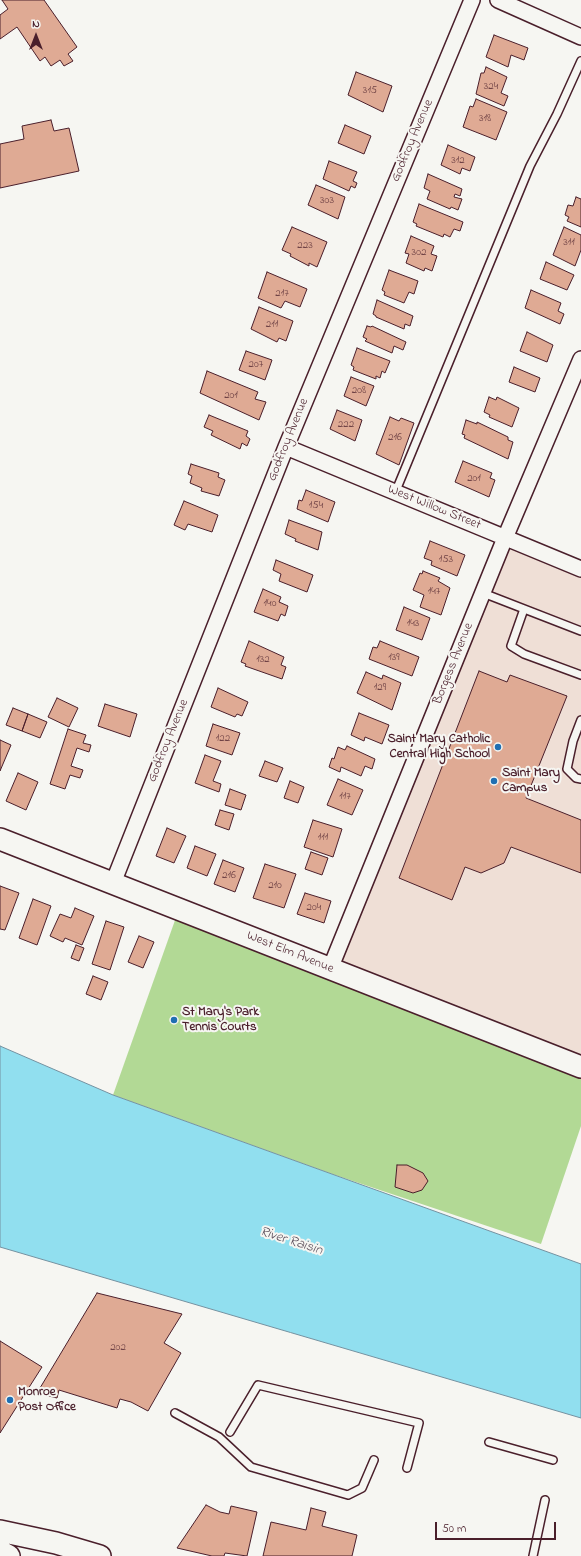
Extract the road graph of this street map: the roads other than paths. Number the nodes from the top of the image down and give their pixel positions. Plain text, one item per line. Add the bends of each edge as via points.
1 (472, 0) edge
2 (498, 0) edge
3 (581, 37) edge
4 (581, 61) edge
5 (581, 359) edge
6 (286, 447) junction
7 (395, 493) junction
8 (505, 538) junction
9 (581, 569) edge
10 (482, 593) junction
11 (524, 609) junction
12 (581, 631) edge
13 (581, 675) edge
14 (581, 720) edge
15 (581, 779) edge
16 (0, 839) edge
17 (113, 883) junction
18 (330, 969) junction
19 (581, 1067) edge
20 (175, 1413) dead end
21 (230, 1432) dead end
22 (489, 1442) dead end
23 (374, 1460) dead end
24 (553, 1460) dead end
25 (407, 1468) dead end
26 (545, 1500) dead end
27 (0, 1531) edge
28 (0, 1551) edge
29 (98, 1555) edge
30 (9, 1556) edge
31 (68, 1556) edge
32 (533, 1556) edge

1 - 6 street, Godfroy Avenue
2 - 3 street
4 - 7 lane via 530,166
5 - 8 street, Borgess Avenue
6 - 7 street, West Willow Street
6 - 17 street, Godfroy Avenue
7 - 8 street, West Willow Street
8 - 9 street, West Willow Street
8 - 10 street, Borgess Avenue
10 - 11 lane
10 - 18 street, Borgess Avenue
11 - 12 lane
11 - 13 lane via 511,646 524,654
14 - 15 lane via 567,769 576,778
16 - 17 street, West Elm Avenue
17 - 18 street, West Elm Avenue
18 - 19 street, West Elm Avenue
20 - 23 lane via 219,1437 251,1467 348,1495 362,1488
21 - 25 lane via 258,1385 418,1423
22 - 24 lane
26 - 32 lane
27 - 29 street
28 - 30 street
29 - 31 street

